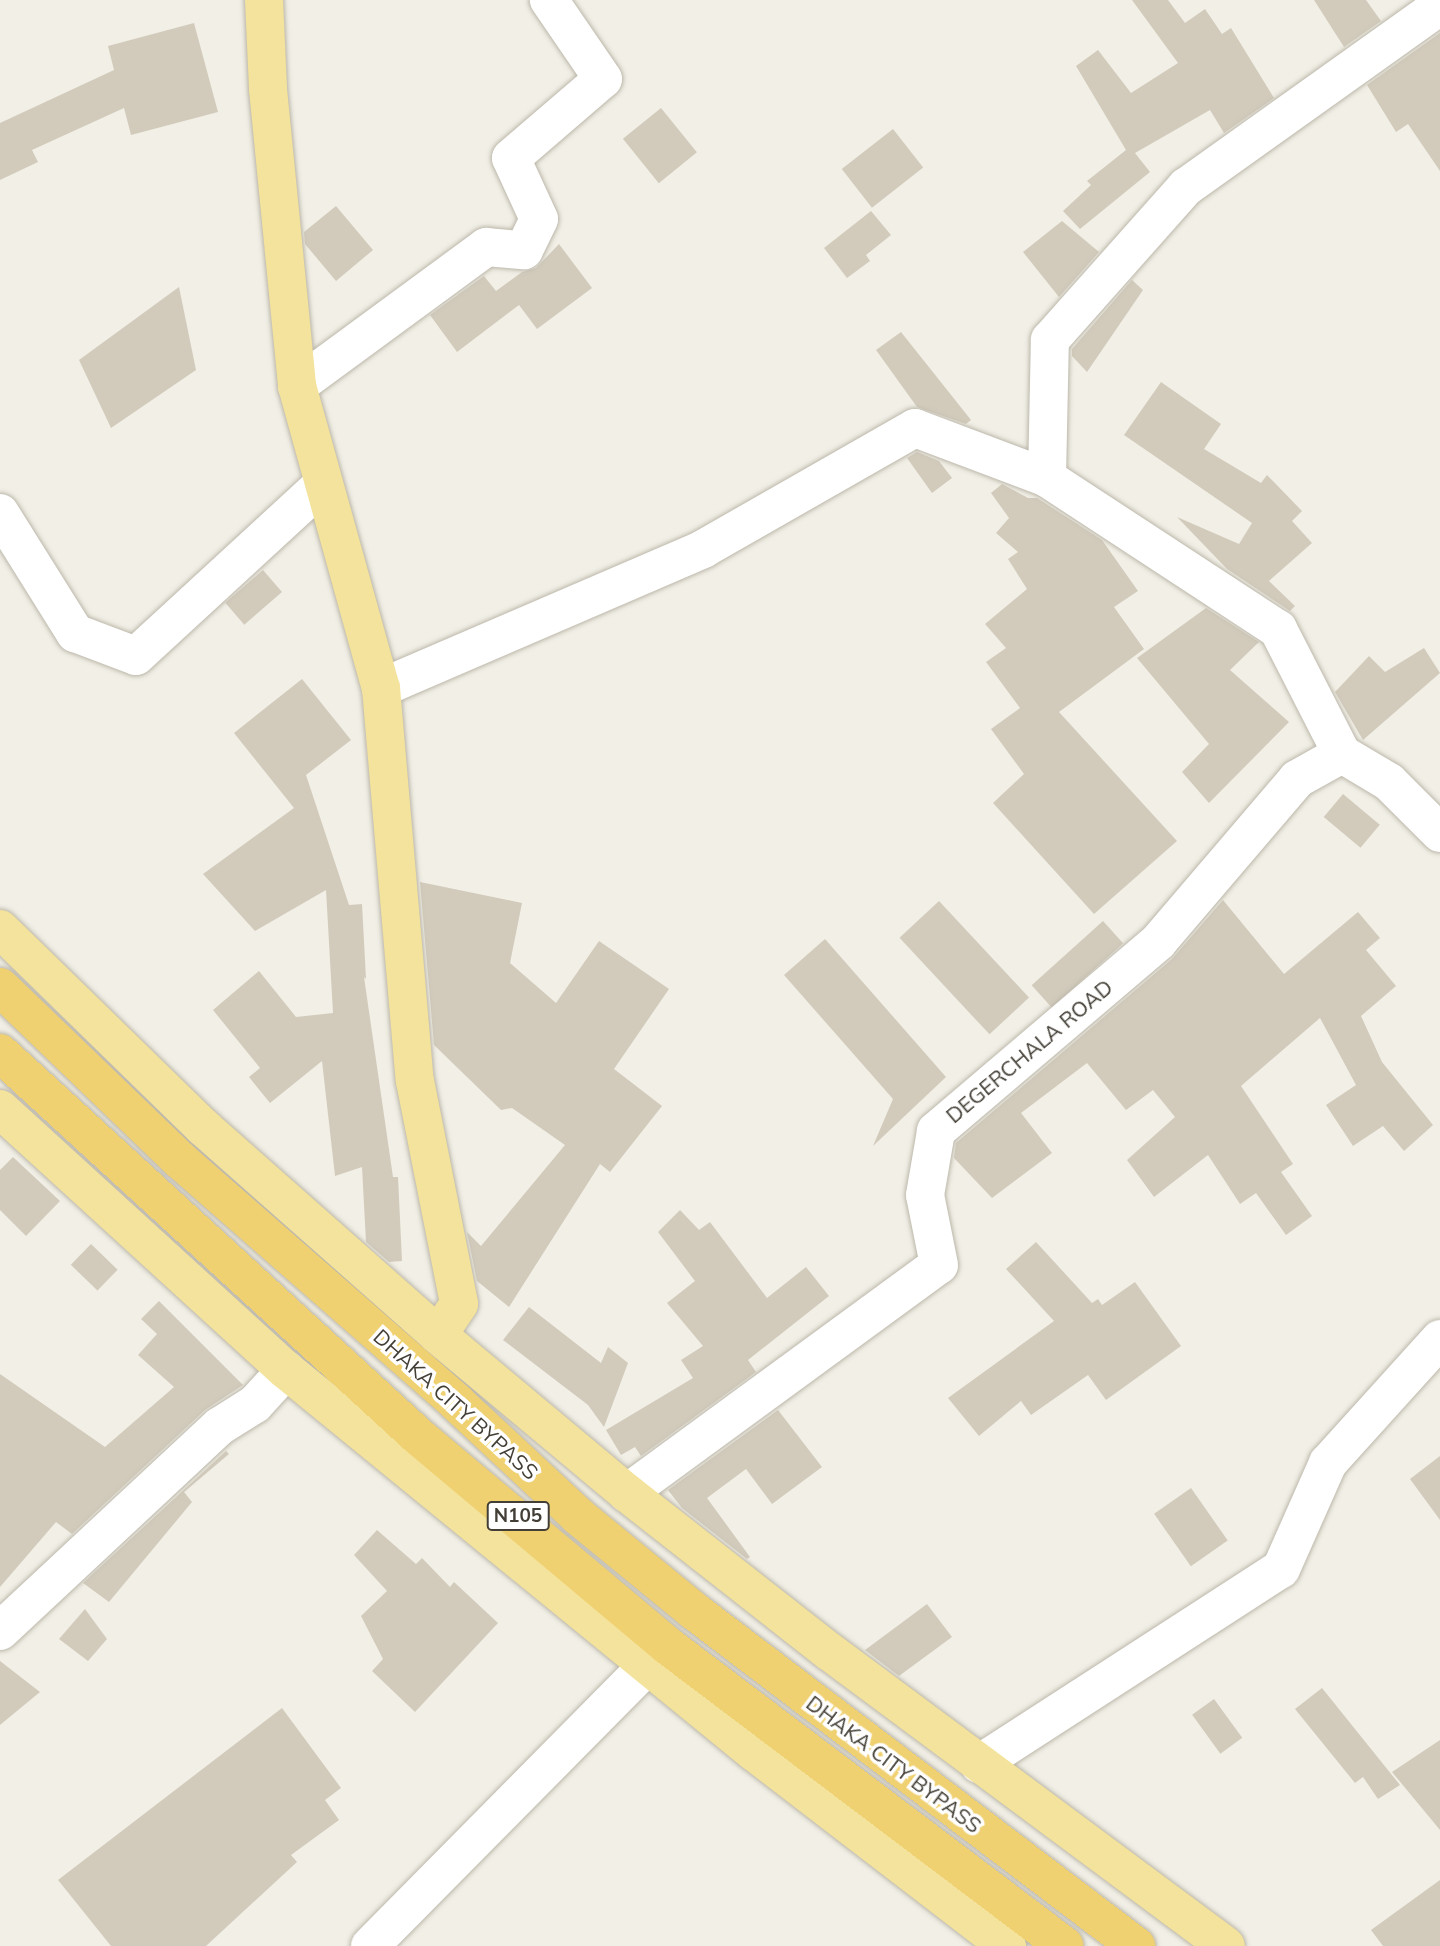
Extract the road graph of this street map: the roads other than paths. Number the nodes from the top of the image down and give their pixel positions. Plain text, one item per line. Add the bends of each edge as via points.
1 (264, 0) edge
2 (549, 0) edge
3 (1440, 6) edge
4 (297, 386) junction
5 (1047, 478) junction
6 (323, 484) junction
7 (0, 513) edge
8 (381, 688) junction
9 (1342, 754) junction
10 (1440, 833) edge
11 (0, 929) edge
12 (0, 987) edge
13 (0, 1053) edge
14 (0, 1109) edge
15 (438, 1335) junction
16 (1440, 1339) edge
17 (286, 1370) junction
18 (627, 1493) junction
19 (0, 1631) edge
20 (648, 1665) junction
21 (979, 1765) junction
22 (938, 1893) junction
23 (370, 1946) edge
24 (964, 1946) edge
25 (1007, 1946) edge
26 (1064, 1946) edge
27 (1136, 1946) edge
28 (1226, 1946) edge

1 - 4 main road via 268,89
2 - 4 street via 603,79 511,158 539,219 524,250 486,247
3 - 5 street via 1186,187 1050,340
4 - 6 main road
5 - 8 street via 915,428 703,549
5 - 9 street via 1278,629
6 - 7 street via 136,656 75,633
6 - 8 main road
8 - 15 main road via 415,1081 459,1304
9 - 10 street via 1389,782
9 - 18 street, DEGERCHALA ROAD via 1297,779 1158,942 936,1131 925,1195 939,1265
11 - 15 main road via 203,1127
12 - 27 highway, DHAKA CITY BYPASS / N105 via 181,1161 447,1394 578,1516 694,1611
13 - 26 highway, DHAKA CITY BYPASS / N105 via 419,1437 554,1545 668,1646
14 - 17 main road
15 - 18 main road
16 - 21 street via 1328,1463 1280,1569
17 - 19 street via 255,1405 220,1426
17 - 20 main road
18 - 21 main road
20 - 22 main road
20 - 23 street
21 - 28 main road
22 - 24 main road
22 - 25 main road

